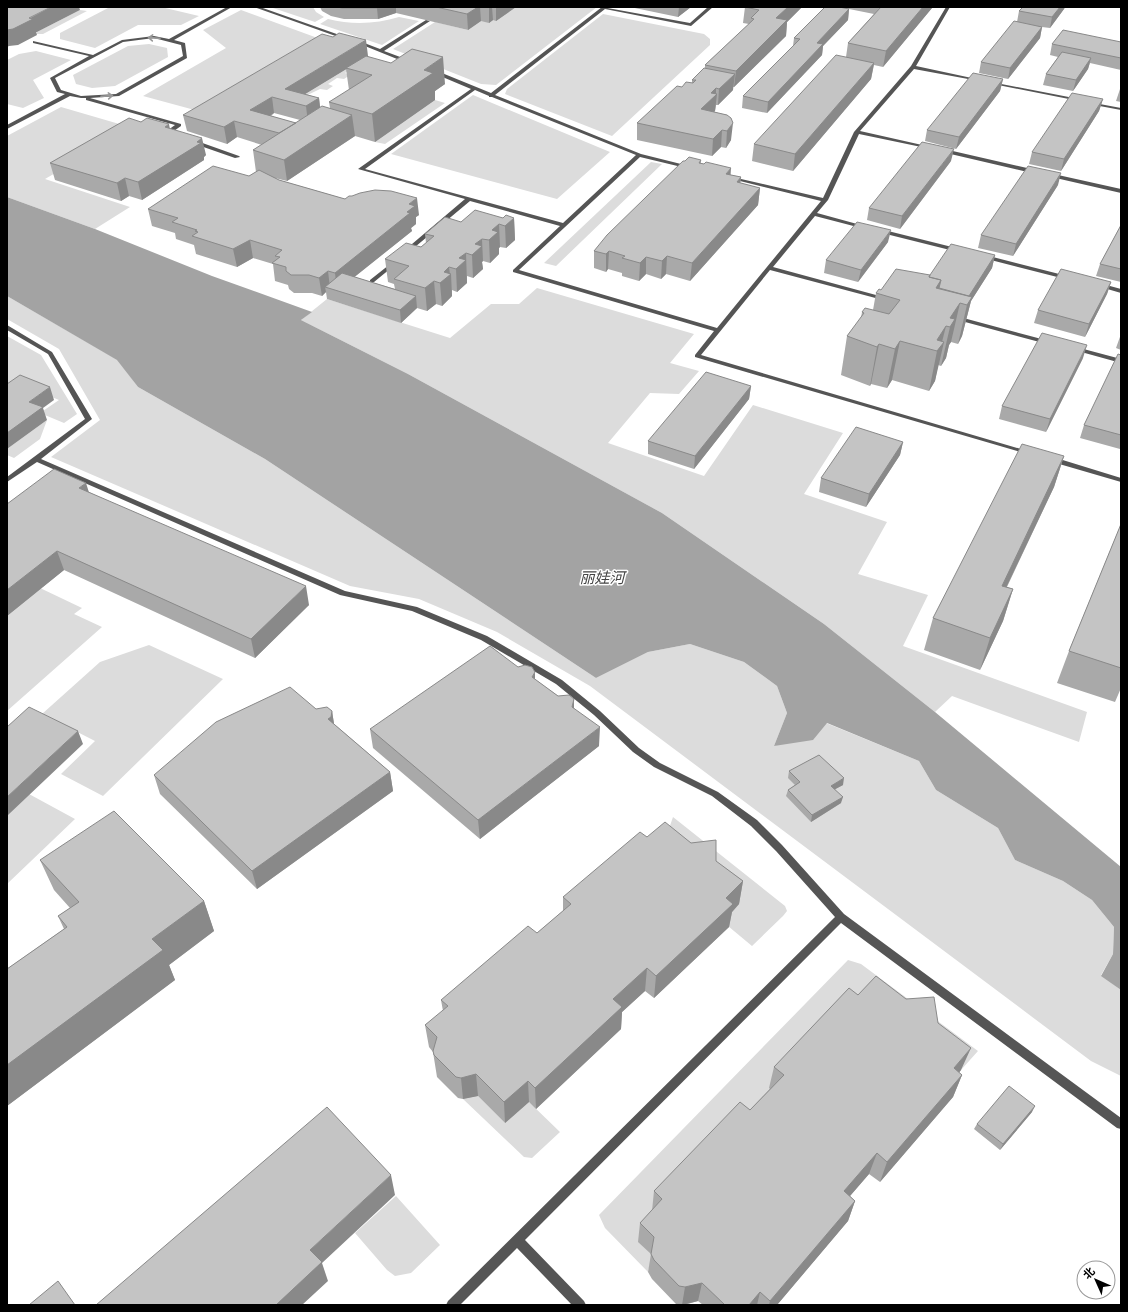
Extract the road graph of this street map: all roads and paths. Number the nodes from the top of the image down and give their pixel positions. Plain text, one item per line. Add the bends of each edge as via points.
1 (230, 7) edge
2 (256, 7) edge
3 (711, 7) edge
4 (948, 7) edge
5 (428, 21) dead end
6 (169, 41) junction
7 (35, 42) edge
8 (381, 51) junction
9 (93, 56) junction
10 (417, 65) edge
11 (913, 66) junction
12 (431, 71) edge
13 (983, 81) edge
14 (990, 82) edge
15 (474, 88) junction
16 (69, 94) junction
17 (491, 96) junction
18 (81, 97) junction
19 (1121, 109) edge
20 (7, 127) edge
21 (857, 132) junction
22 (174, 135) edge
23 (188, 140) edge
24 (639, 155) junction
25 (237, 157) dead end
26 (693, 168) edge
27 (724, 175) edge
28 (1121, 191) edge
29 (469, 199) junction
30 (825, 200) junction
31 (813, 214) junction
32 (564, 225) junction
33 (967, 252) edge
34 (975, 254) edge
35 (402, 256) edge
36 (396, 261) edge
37 (769, 268) junction
38 (1075, 279) edge
39 (372, 282) edge
40 (1090, 283) edge
41 (1121, 291) edge
42 (892, 301) edge
43 (953, 317) edge
44 (7, 327) edge
45 (717, 330) junction
46 (1052, 343) edge
47 (1068, 347) edge
48 (1121, 361) edge
49 (1038, 455) edge
50 (1045, 458) edge
51 (36, 459) junction
52 (7, 480) edge
53 (1121, 480) edge
54 (841, 918) junction
55 (1121, 1124) edge
56 (517, 1240) junction
57 (452, 1305) edge
58 (580, 1305) edge

1 - 6 lane
2 - 8 lane
3 - 17 lane via 691,25 604,8
4 - 11 lane
5 - 8 lane
6 -> 9 lane via 154,37 122,41
18 -> 6 lane via 117,95 185,57 183,44
7 - 9 lane
8 - 10 lane
9 - 16 lane via 52,78 59,91
11 - 13 lane
11 - 21 lane
12 - 15 lane
14 - 19 lane
15 - 17 lane
15 - 29 lane via 361,169
16 - 18 lane
16 - 20 lane
17 - 24 lane
18 - 22 lane via 179,125 167,133
21 - 28 lane
21 - 30 lane
23 - 25 lane
24 - 26 lane
24 - 32 lane
27 - 30 lane
29 - 32 lane
29 - 35 lane
30 - 31 lane
31 - 33 lane
31 - 37 lane
32 - 45 lane via 515,271
34 - 38 lane
36 - 39 lane
37 - 42 lane
37 - 45 lane
40 - 41 lane
43 - 46 lane
44 - 51 lane via 50,353 89,419
45 - 49 lane via 697,356
47 - 48 lane
50 - 53 lane
51 - 52 lane
51 - 54 lane via 343,593 414,609 484,638 559,682 636,750 657,765 715,794 754,823
54 - 55 lane
54 - 56 lane
56 - 57 lane
56 - 58 lane

